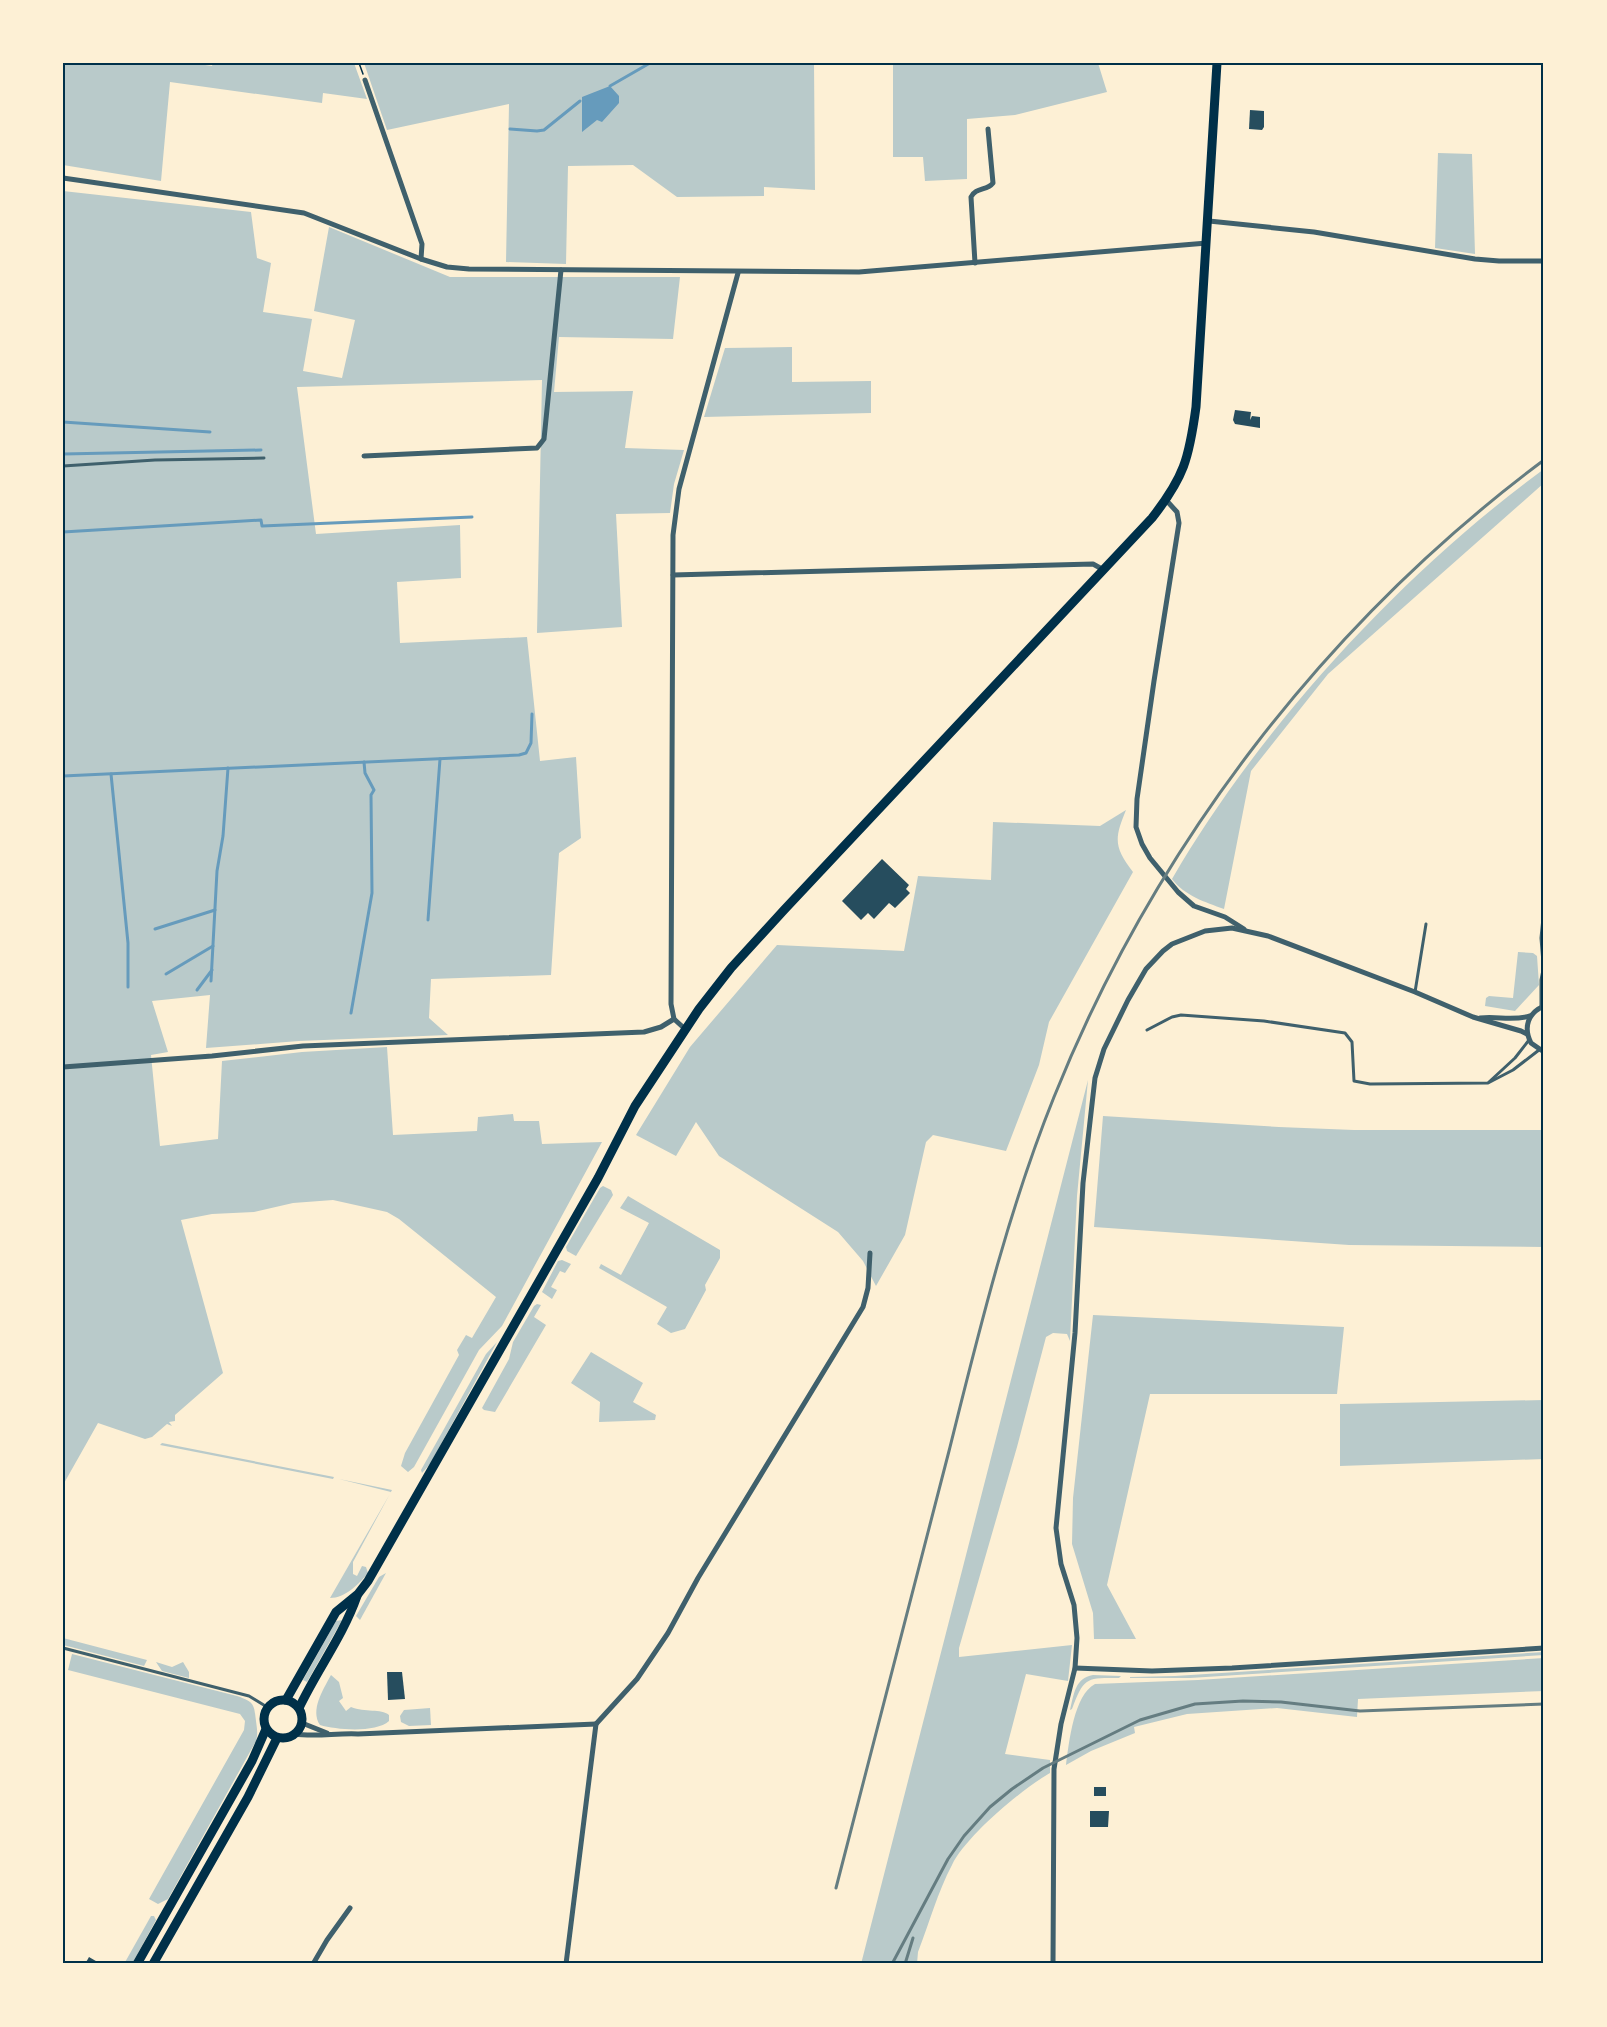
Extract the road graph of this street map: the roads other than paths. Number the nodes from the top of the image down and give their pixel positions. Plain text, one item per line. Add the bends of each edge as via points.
1 (1217, 63) edge
2 (365, 80) road end
3 (988, 129) dead end
4 (63, 178) edge
5 (1209, 221) junction
6 (1207, 243) junction
7 (421, 259) junction
8 (1544, 261) edge
9 (975, 263) junction
10 (561, 270) junction
11 (738, 273) junction
12 (364, 456) dead end
13 (264, 458) dead end
14 (63, 466) edge
15 (1166, 500) junction
16 (1102, 569) junction
17 (673, 574) junction
18 (1544, 918) edge
19 (1426, 924) dead end
20 (1245, 929) junction
21 (1544, 963) edge
22 (1544, 970) edge
23 (1415, 992) junction
24 (1543, 1006) edge
25 (1530, 1016) junction
26 (1479, 1018) junction
27 (674, 1019) junction
28 (685, 1029) junction
29 (1147, 1030) dead end
30 (1528, 1037) junction
31 (1541, 1051) edge
32 (63, 1067) edge
33 (1488, 1083) junction
34 (870, 1253) dead end
35 (358, 1594) junction
36 (63, 1648) edge
37 (1544, 1648) edge
38 (1075, 1668) junction
39 (286, 1700) junction
40 (267, 1707) junction
41 (299, 1708) junction
42 (302, 1723) junction
43 (596, 1724) junction
44 (266, 1729) junction
45 (329, 1733) junction
46 (294, 1734) junction
47 (277, 1738) junction
48 (350, 1908) dead end
49 (155, 1963) edge
50 (137, 1964) edge
51 (313, 1964) edge
52 (566, 1964) edge
53 (1053, 1964) edge

1 - 5 main road
2 - 7 street via 422,244
3 - 9 street via 993,183 971,197
4 - 7 street via 304,213
5 - 6 main road
5 - 8 street via 1314,232 1476,259
6 - 9 street
6 - 15 main road via 1191,445 1185,466
7 - 10 street via 469,269
9 - 11 street via 859,272
10 - 11 street
10 - 12 street via 544,439 537,448
11 - 17 street via 680,489 673,535
13 - 14 lane
15 - 16 main road
15 - 20 street via 1177,512 1179,523 1137,800 1137,834 1150,858 1183,897
16 - 17 street via 1093,564
16 - 28 main road via 731,968
17 - 27 street
18 - 21 street
19 - 23 lane
20 - 23 street
20 - 38 street via 1194,934 1172,944 1154,959 1128,1000 1104,1049 1095,1078 1083,1183 1076,1333 1056,1528 1076,1619
22 - 24 street
23 - 26 street
24 - 25 street
25 - 26 street
25 - 30 street
26 - 30 street via 1521,1031
27 - 28 street
27 - 32 street via 644,1032 303,1046
28 - 35 main road via 635,1106 598,1178
29 - 33 lane via 1181,1015 1264,1021 1345,1033 1352,1042 1354,1081
30 - 31 street
30 - 33 lane via 1515,1058
31 - 33 lane
34 - 43 street via 863,1307 668,1633 637,1679
35 - 39 main road via 336,1612
35 - 41 main road via 349,1619
36 - 40 lane via 249,1696
37 - 38 street via 1232,1668
38 - 53 street via 1054,1769
39 - 40 main road
39 - 41 main road
40 - 44 main road via 263,1718
41 - 42 main road
42 - 45 street
42 - 46 main road
43 - 45 street
43 - 52 street
44 - 47 main road
44 - 50 main road via 252,1761
45 - 46 street
46 - 47 main road
47 - 49 main road
48 - 51 street

